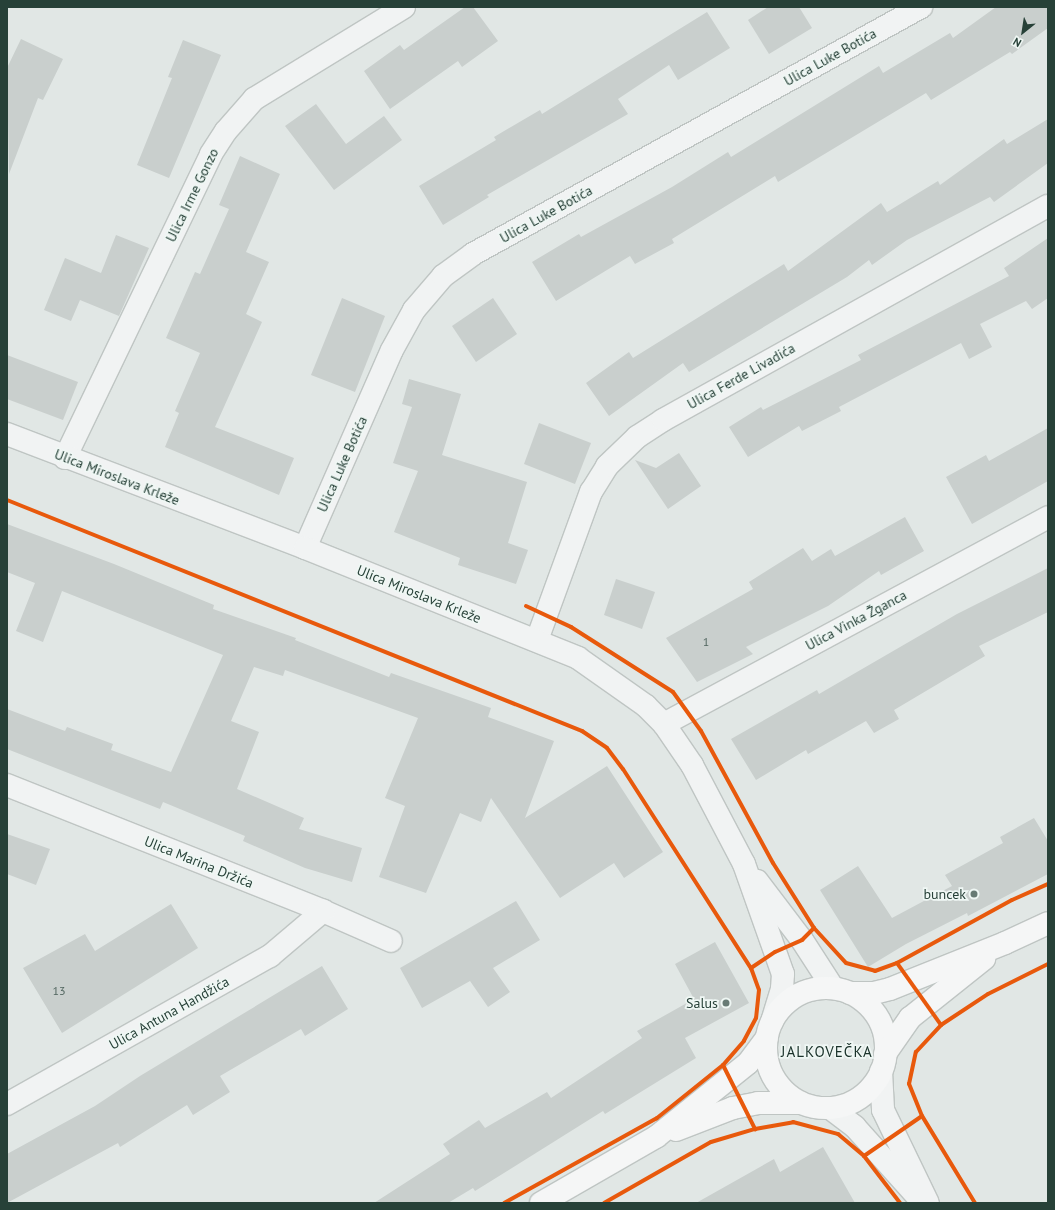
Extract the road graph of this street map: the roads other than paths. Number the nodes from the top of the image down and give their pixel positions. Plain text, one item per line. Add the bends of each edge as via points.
1 (404, 7) edge
2 (921, 7) edge
3 (1048, 206) edge
4 (7, 434) edge
5 (66, 458) junction
6 (1048, 517) edge
7 (305, 548) junction
8 (537, 640) junction
9 (664, 724) junction
10 (7, 785) edge
11 (744, 864) junction
12 (323, 911) junction
13 (1048, 923) edge
14 (391, 941) dead end
15 (1005, 943) junction
16 (841, 991) junction
17 (769, 1029) junction
18 (883, 1062) junction
19 (801, 1103) junction
20 (7, 1104) edge
21 (830, 1108) junction
22 (656, 1137) junction
23 (541, 1203) edge
24 (923, 1203) edge
25 (928, 1203) edge

1 - 5 street, Ulica Irme Gonzo via 254,99 226,131 211,154
2 - 7 street, Ulica Luke Botića via 473,254 443,276 414,310 392,350
3 - 8 street, Ulica Ferde Livadića via 663,420 637,437 607,466 591,492
4 - 5 street, Ulica Miroslava Krleže
5 - 7 street, Ulica Miroslava Krleže
6 - 9 street, Ulica Vinka Žganca
7 - 8 street, Ulica Miroslava Krleže
8 - 9 street, Ulica Miroslava Krleže via 578,658 646,706
9 - 11 street, Ulica Miroslava Krleže via 692,765
10 - 12 street, Ulica Marina Držića
11 - 16 street, Ulica Miroslava Krleže
11 - 17 street, Ulica Miroslava Krleže via 782,974 782,989
12 - 14 street, Ulica Marina Držića
12 - 20 street, Ulica Antuna Handžića via 270,956
13 - 15 main road
15 - 16 main road via 890,989 874,993
15 - 18 main road via 916,1013 897,1034
16 - 17 main road via 814,989 797,995 783,1006
16 - 18 main road via 866,1003 878,1018 885,1035
17 - 19 main road via 766,1058 772,1076 785,1092
17 - 22 main road via 748,1063
18 - 21 main road via 873,1085 861,1097 846,1105
18 - 25 street via 883,1110
19 - 21 main road
19 - 22 main road via 771,1102 733,1108
21 - 24 street via 855,1127
22 - 23 main road

